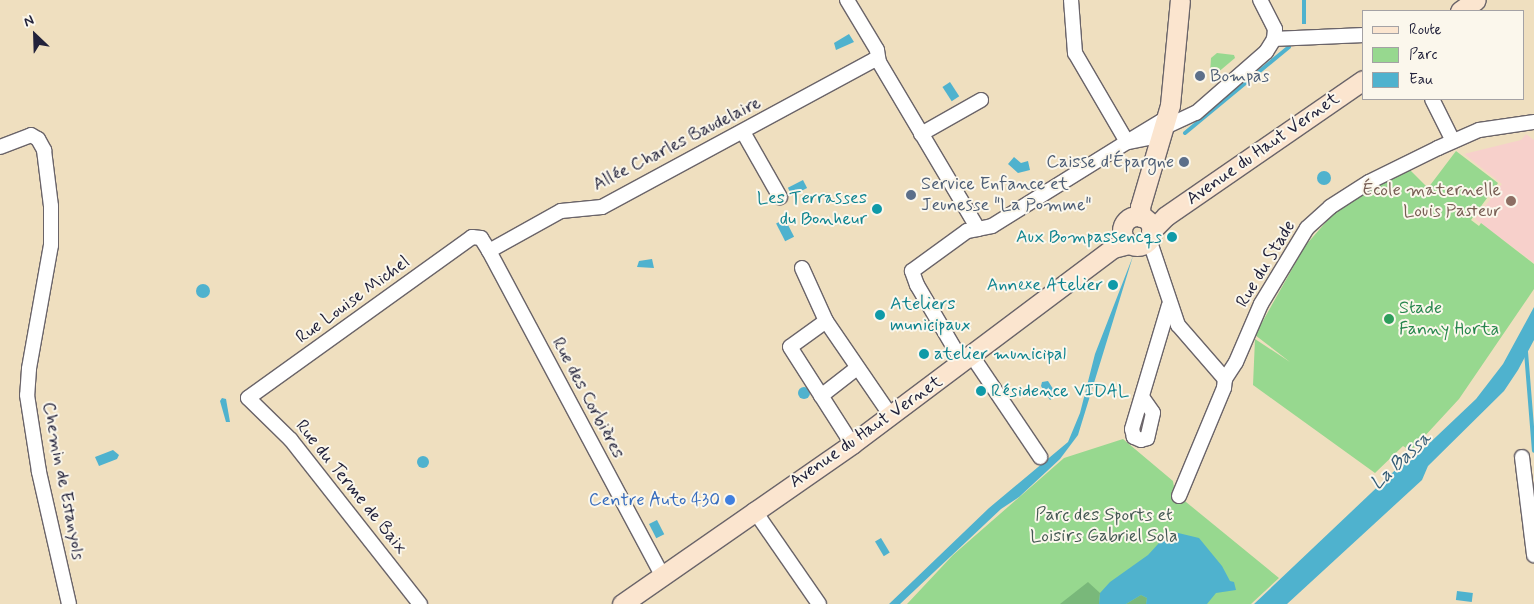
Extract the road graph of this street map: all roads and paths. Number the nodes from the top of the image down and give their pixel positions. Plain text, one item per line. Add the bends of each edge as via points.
1 (847, 0) edge
2 (1071, 0) edge
3 (1180, 0) edge
4 (1260, 0) edge
5 (1362, 35) edge
6 (1274, 39) junction
7 (879, 62) junction
8 (1362, 81) edge
9 (980, 100) dead end
10 (1432, 100) edge
11 (1534, 122) edge
12 (1161, 128) junction
13 (743, 132) junction
14 (921, 134) junction
15 (1453, 141) junction
16 (1127, 142) junction
17 (0, 147) edge
18 (780, 197) dead end
19 (978, 229) junction
20 (1143, 233) junction
21 (480, 238) joint
22 (489, 251) junction
23 (802, 268) dead end
24 (1169, 305) junction
25 (826, 321) junction
26 (968, 359) junction
27 (857, 368) junction
28 (1225, 379) junction
29 (821, 396) junction
30 (1142, 397) dead end
31 (248, 398) joint
32 (891, 416) junction
33 (852, 444) junction
34 (1040, 457) dead end
35 (1522, 457) dead end
36 (1179, 496) dead end
37 (754, 510) junction
38 (1534, 555) edge
39 (662, 575) junction
40 (623, 602) edge
41 (69, 604) edge
42 (420, 604) edge
43 (819, 604) edge

1 - 7 street via 877,50
2 - 16 street via 1075,53
3 - 12 main road via 1170,105
4 - 6 street via 1275,29
5 - 6 street
6 - 12 street via 1266,52 1196,113
7 - 13 street, Allée Charles Baudelaire via 874,60
7 - 14 street
8 - 20 main road, Avenue du Haut Vernet
9 - 14 street
10 - 15 street
11 - 15 street, Rue du Stade via 1479,130
12 - 16 street
12 - 20 main road via 1152,145
13 - 18 street
13 - 22 street, Allée Charles Baudelaire via 602,207 561,211
14 - 19 street
15 - 28 street, Rue du Stade via 1369,182 1330,207 1307,228 1261,304 1236,362
16 - 19 street via 992,226
17 - 41 street, Chemin de Estanyols via 31,135 38,139 44,150 51,206 51,245 28,369 27,395 39,472
19 - 26 street via 967,231 912,270 917,285
20 - 24 street
20 - 26 main road, Avenue du Haut Vernet via 1104,251 1099,262
21 - 22 street, Rue des Corbières
21 - 31 street, Rue Louise Michel via 472,236
22 - 39 street, Rue des Corbières
23 - 25 street
24 - 28 street via 1178,325
24 - 30 street
25 - 27 street
25 - 29 street via 790,347
26 - 32 main road, Avenue du Haut Vernet
26 - 34 street
27 - 29 street
27 - 32 street
28 - 36 street, Rue du Stade
29 - 33 street
31 - 42 street, Rue du Terme de Baix via 291,440
32 - 33 main road, Avenue du Haut Vernet
33 - 37 main road, Avenue du Haut Vernet
35 - 38 street
37 - 39 main road, Avenue du Haut Vernet
37 - 43 street
39 - 40 main road, Avenue du Haut Vernet

